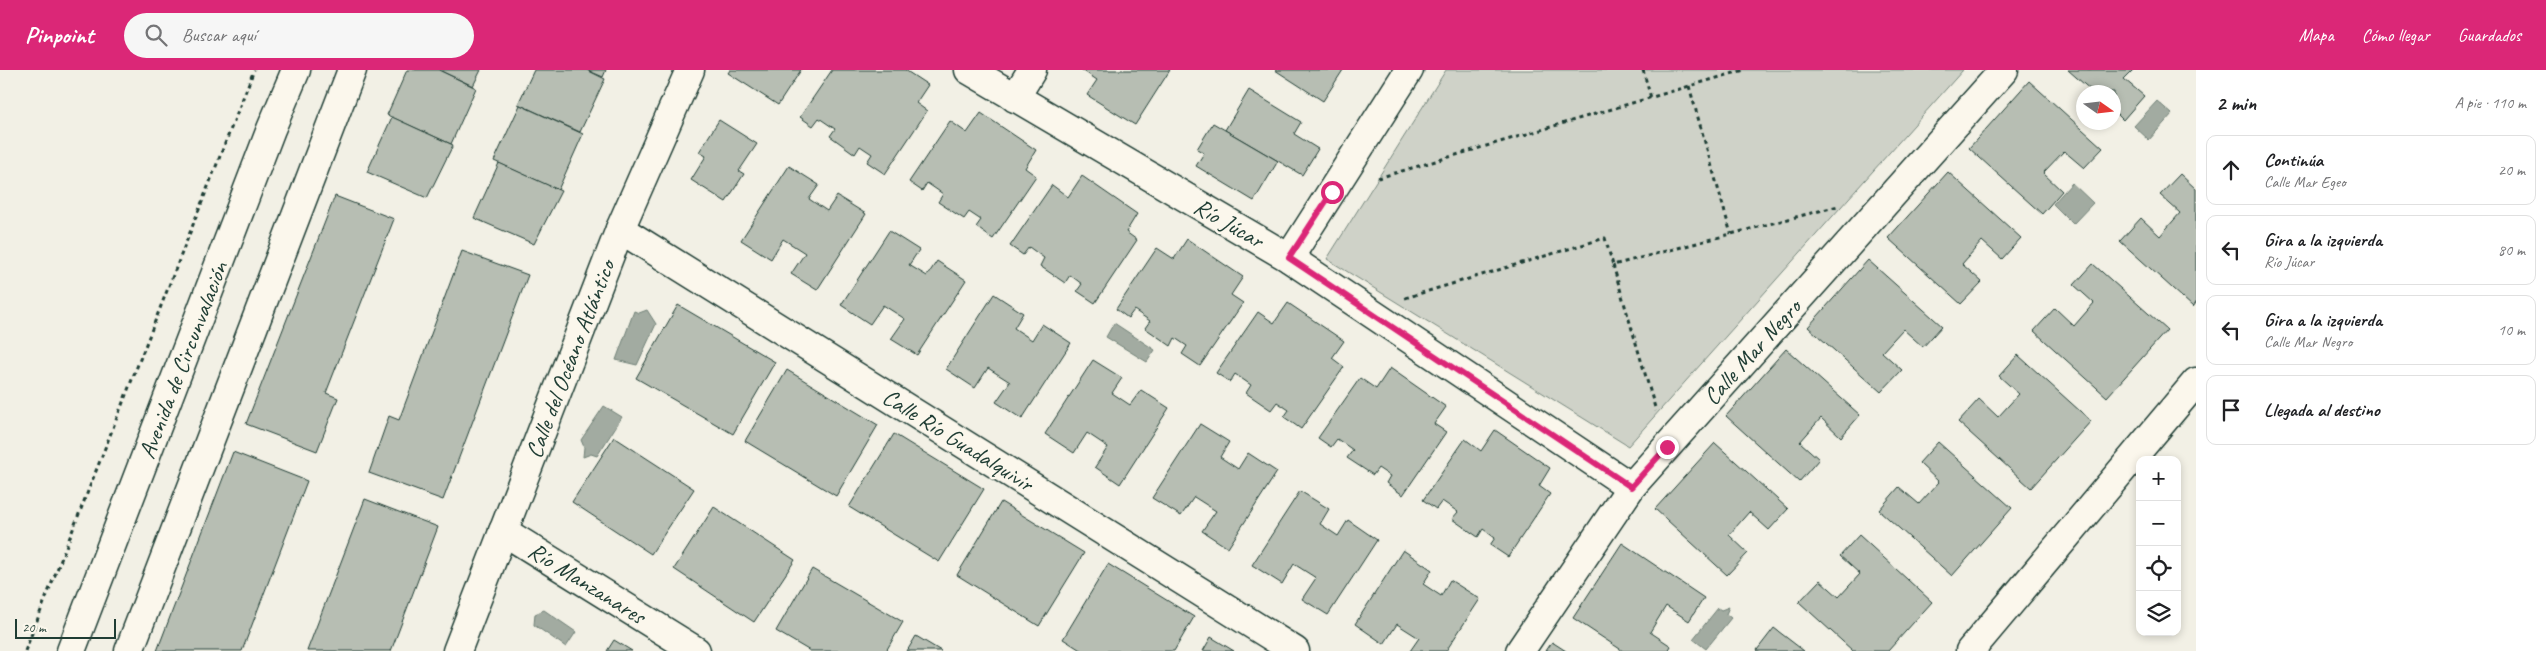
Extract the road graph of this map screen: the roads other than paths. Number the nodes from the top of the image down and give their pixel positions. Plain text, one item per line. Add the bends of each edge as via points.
1 (296, 70) edge
2 (352, 70) edge
3 (690, 70) edge
4 (969, 70) edge
5 (1032, 70) edge
6 (1410, 70) edge
7 (2004, 70) edge
8 (1015, 98) junction
9 (620, 229) junction
10 (1289, 258) junction
11 (2196, 382) edge
12 (1631, 487) junction
13 (503, 531) junction
14 (71, 651) edge
15 (130, 651) edge
16 (457, 651) edge
17 (696, 651) edge
18 (1295, 651) edge
19 (1520, 651) edge
20 (1970, 651) edge

1 - 14 street, Avenida de Circunvalación
2 - 15 street
3 - 9 street, Calle del Océano Atlántico
4 - 8 street, Río Júcar
5 - 8 street
6 - 10 street
7 - 12 street, Calle Mar Negro
8 - 10 street, Río Júcar
9 - 13 street, Calle del Océano Atlántico
9 - 18 street, Calle Río Guadalquivir
10 - 12 street, Río Júcar
11 - 20 street
12 - 19 street, Calle Mar Negro
13 - 16 street, Calle del Océano Atlántico
13 - 17 street, Río Manzanares

